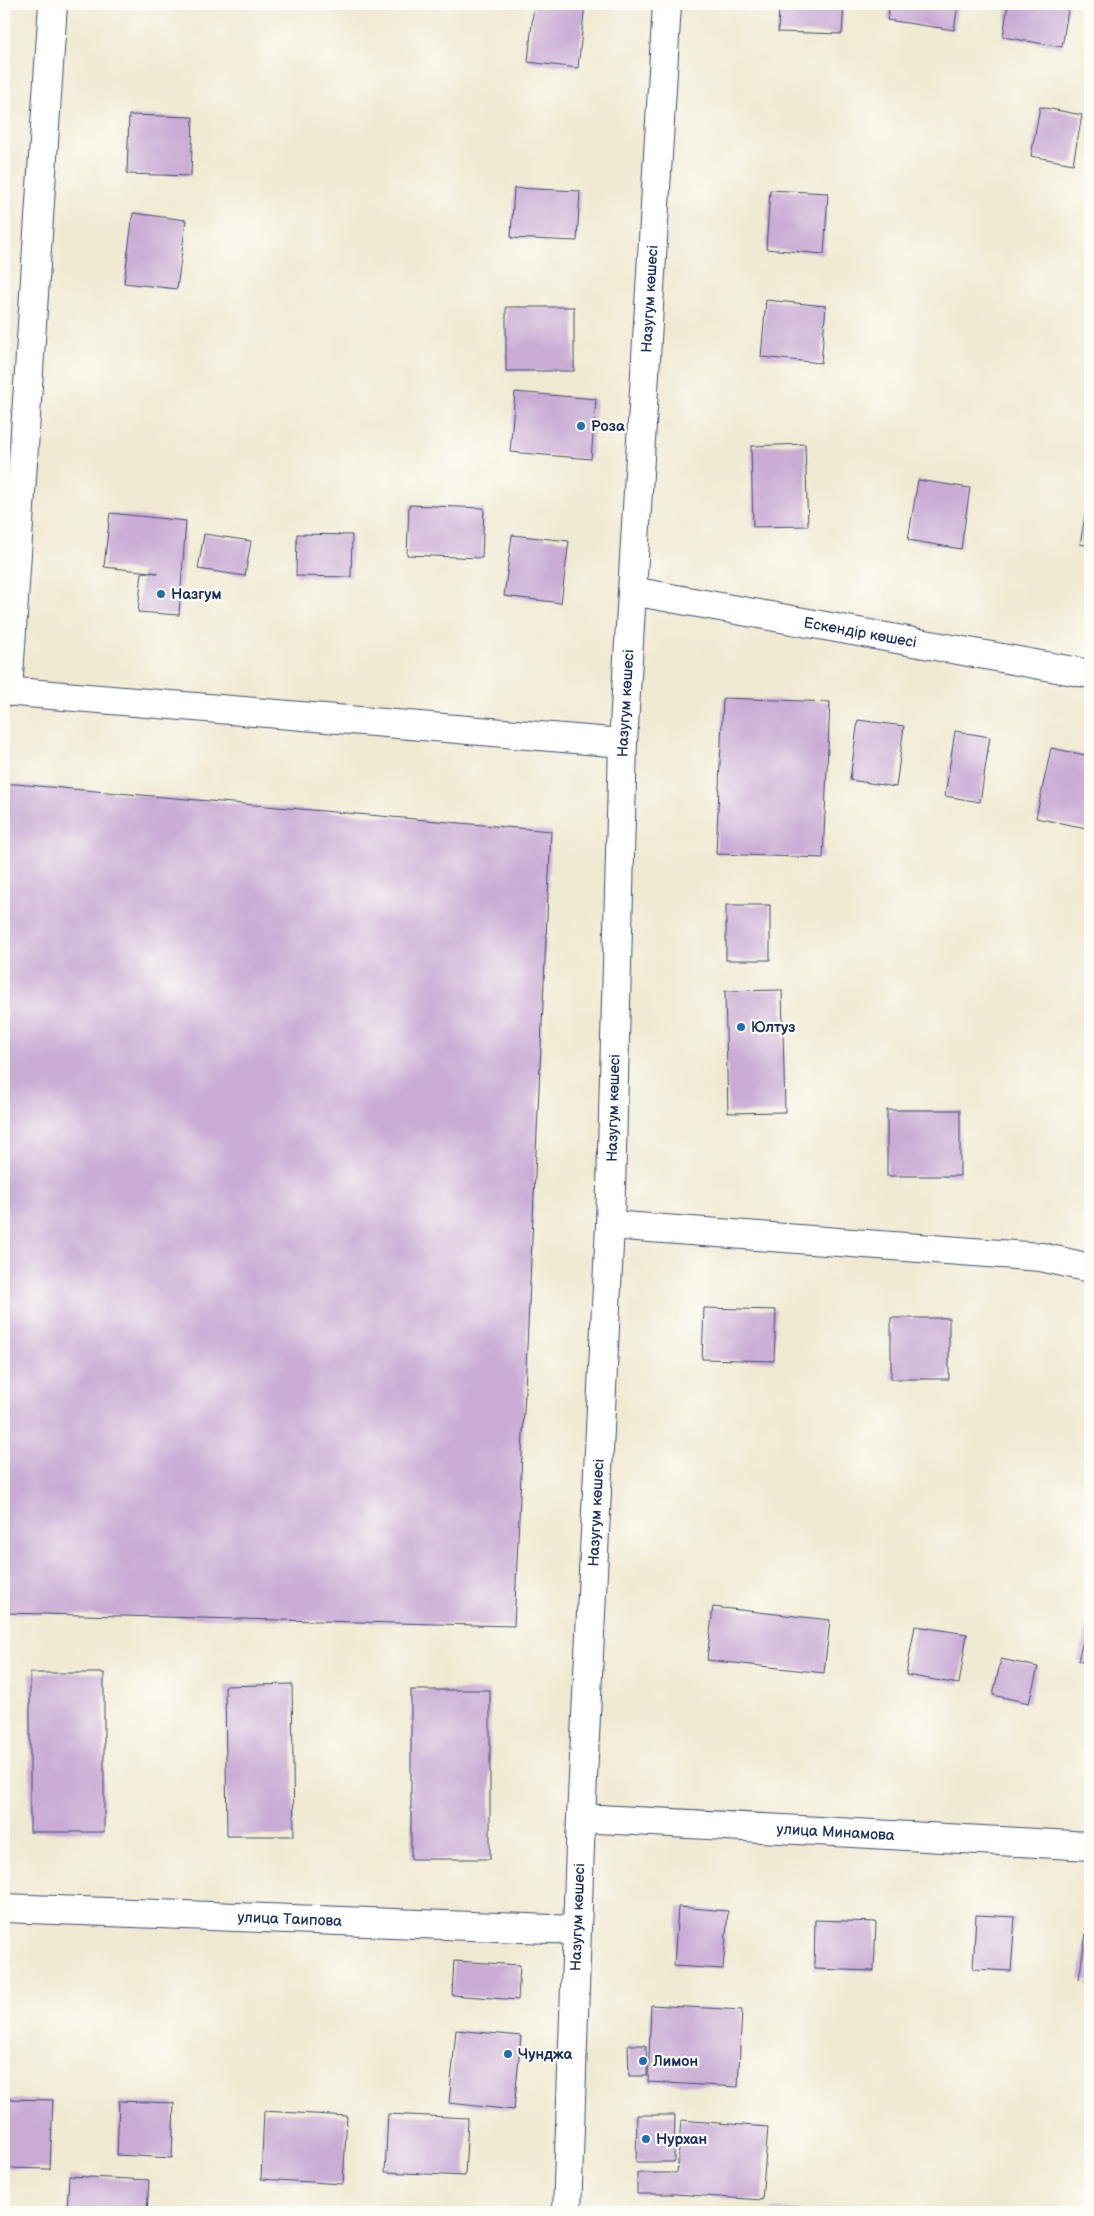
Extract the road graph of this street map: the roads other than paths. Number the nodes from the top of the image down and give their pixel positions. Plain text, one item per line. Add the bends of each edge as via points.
1 (53, 4) edge
2 (668, 4) edge
3 (632, 591) junction
4 (1090, 674) edge
5 (6, 691) edge
6 (623, 743) junction
7 (610, 1225) junction
8 (1090, 1268) edge
9 (581, 1818) junction
10 (1090, 1846) edge
11 (4, 1908) edge
12 (577, 1930) junction
13 (567, 2212) edge

1 - 5 street
2 - 3 street, Назугум көшесі
3 - 4 street, Ескендір көшесі
3 - 6 street, Назугум көшесі
5 - 6 street
6 - 7 street, Назугум көшесі
7 - 8 street via 1041,1257
7 - 9 street, Назугум көшесі
9 - 10 street, улица Минамова
9 - 12 street, Назугум көшесі
11 - 12 street, улица Таипова
12 - 13 street, Назугум көшесі

